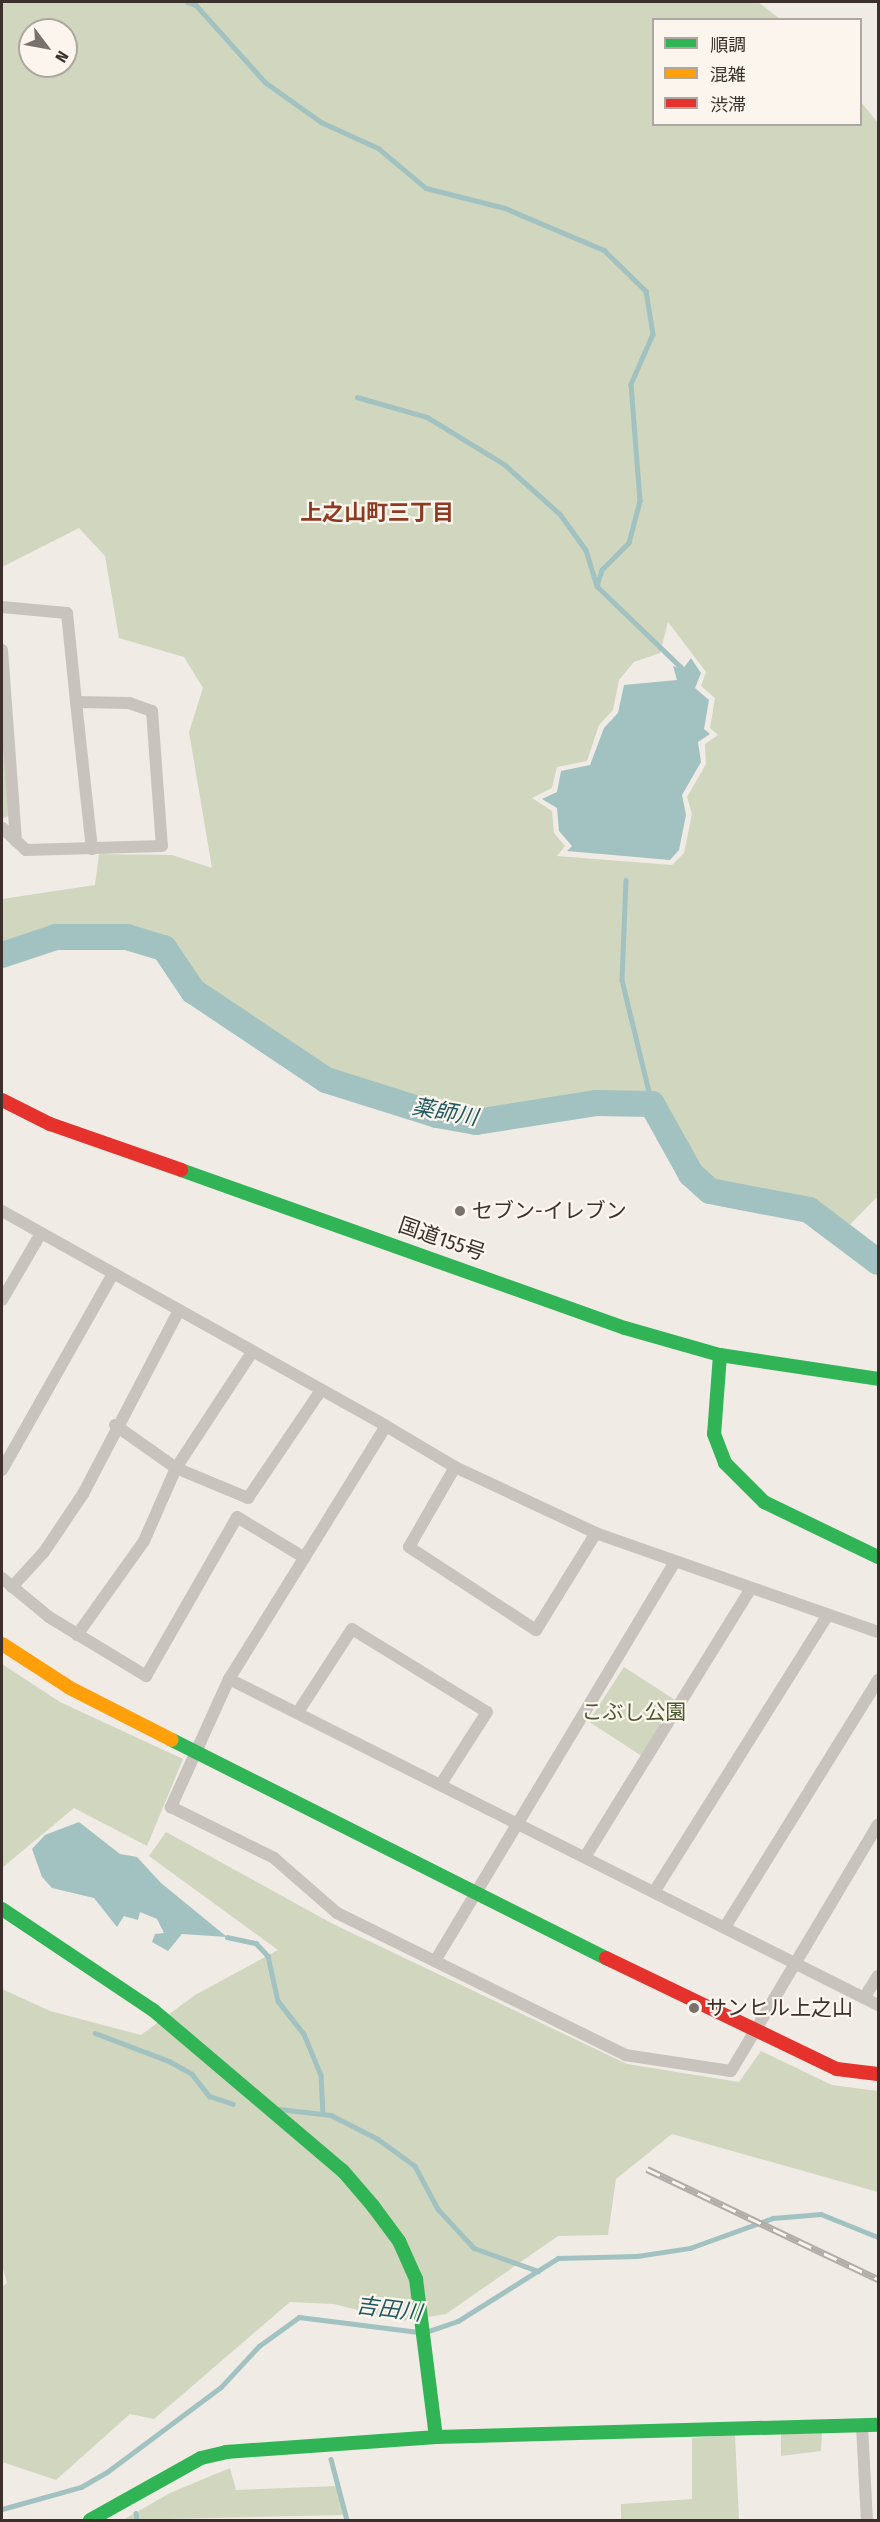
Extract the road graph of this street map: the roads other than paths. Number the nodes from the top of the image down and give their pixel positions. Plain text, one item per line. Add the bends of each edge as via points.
1 (2, 607) edge
2 (2, 650) edge
3 (2, 684) edge
4 (76, 702) junction
5 (2, 828) edge
6 (16, 841) junction
7 (92, 849) junction
8 (2, 1100) edge
9 (2, 1211) edge
10 (40, 1235) junction
11 (111, 1277) junction
12 (2, 1300) edge
13 (177, 1314) junction
14 (251, 1354) junction
15 (720, 1355) junction
16 (879, 1379) edge
17 (319, 1393) junction
18 (115, 1425) junction
19 (386, 1426) junction
20 (455, 1467) junction
21 (176, 1468) junction
22 (2, 1470) edge
23 (596, 1533) junction
24 (879, 1557) edge
25 (305, 1558) junction
26 (675, 1562) junction
27 (2, 1578) edge
28 (12, 1587) junction
29 (751, 1588) junction
30 (828, 1615) junction
31 (879, 1632) edge
32 (77, 1635) junction
33 (2, 1644) edge
34 (228, 1679) junction
35 (879, 1680) edge
36 (298, 1712) junction
37 (196, 1751) junction
38 (441, 1784) junction
39 (515, 1823) junction
40 (879, 1824) edge
41 (585, 1857) junction
42 (474, 1889) junction
43 (654, 1892) junction
44 (2, 1909) edge
45 (725, 1927) junction
46 (435, 1961) junction
47 (794, 1962) junction
48 (879, 1976) edge
49 (864, 1998) junction
50 (879, 2005) edge
51 (754, 2032) junction
52 (879, 2074) edge
53 (879, 2425) edge
54 (862, 2426) junction
55 (436, 2437) junction
56 (90, 2520) edge
57 (867, 2520) edge

1 - 4 street via 67,613
2 - 3 street
3 - 6 street
4 - 7 street
4 - 7 street via 129,703 152,711 162,846
5 - 6 street
6 - 7 street via 26,850
8 - 15 main road, 国道155号 via 50,1124 625,1328
9 - 10 street
10 - 11 street
10 - 12 street
11 - 13 street
11 - 22 street
13 - 14 street
13 - 18 street
14 - 17 street
14 - 21 street
15 - 16 main road, 国道155号
15 - 24 main road via 714,1434 725,1463 764,1502
17 - 19 street
17 - 21 street via 248,1498
18 - 21 street
18 - 28 street via 83,1494 44,1552
19 - 20 street
19 - 25 street
20 - 23 street
20 - 23 street via 409,1547 536,1630
21 - 32 street via 144,1541
23 - 26 street
25 - 32 street via 237,1517 146,1676
25 - 34 street
26 - 29 street
26 - 39 street
27 - 28 street
28 - 32 street
29 - 30 street
29 - 41 street
30 - 31 street
30 - 43 street
33 - 37 main road via 70,1688
34 - 36 street
34 - 37 street
35 - 45 street
36 - 38 street
36 - 38 street via 352,1629 487,1712
37 - 42 main road
37 - 46 street via 171,1807 274,1858 337,1913
38 - 39 street
39 - 41 street
39 - 42 street
40 - 47 street
41 - 43 street
42 - 46 street
42 - 51 main road
43 - 45 street
44 - 55 main road via 153,2010 343,2171 399,2241 416,2279
45 - 47 street
46 - 51 street via 625,2055 731,2071
47 - 49 street
47 - 51 street
48 - 49 street
49 - 50 street
51 - 52 main road via 837,2068
53 - 54 main road
54 - 55 main road
54 - 57 street
55 - 56 main road via 225,2452 201,2458

